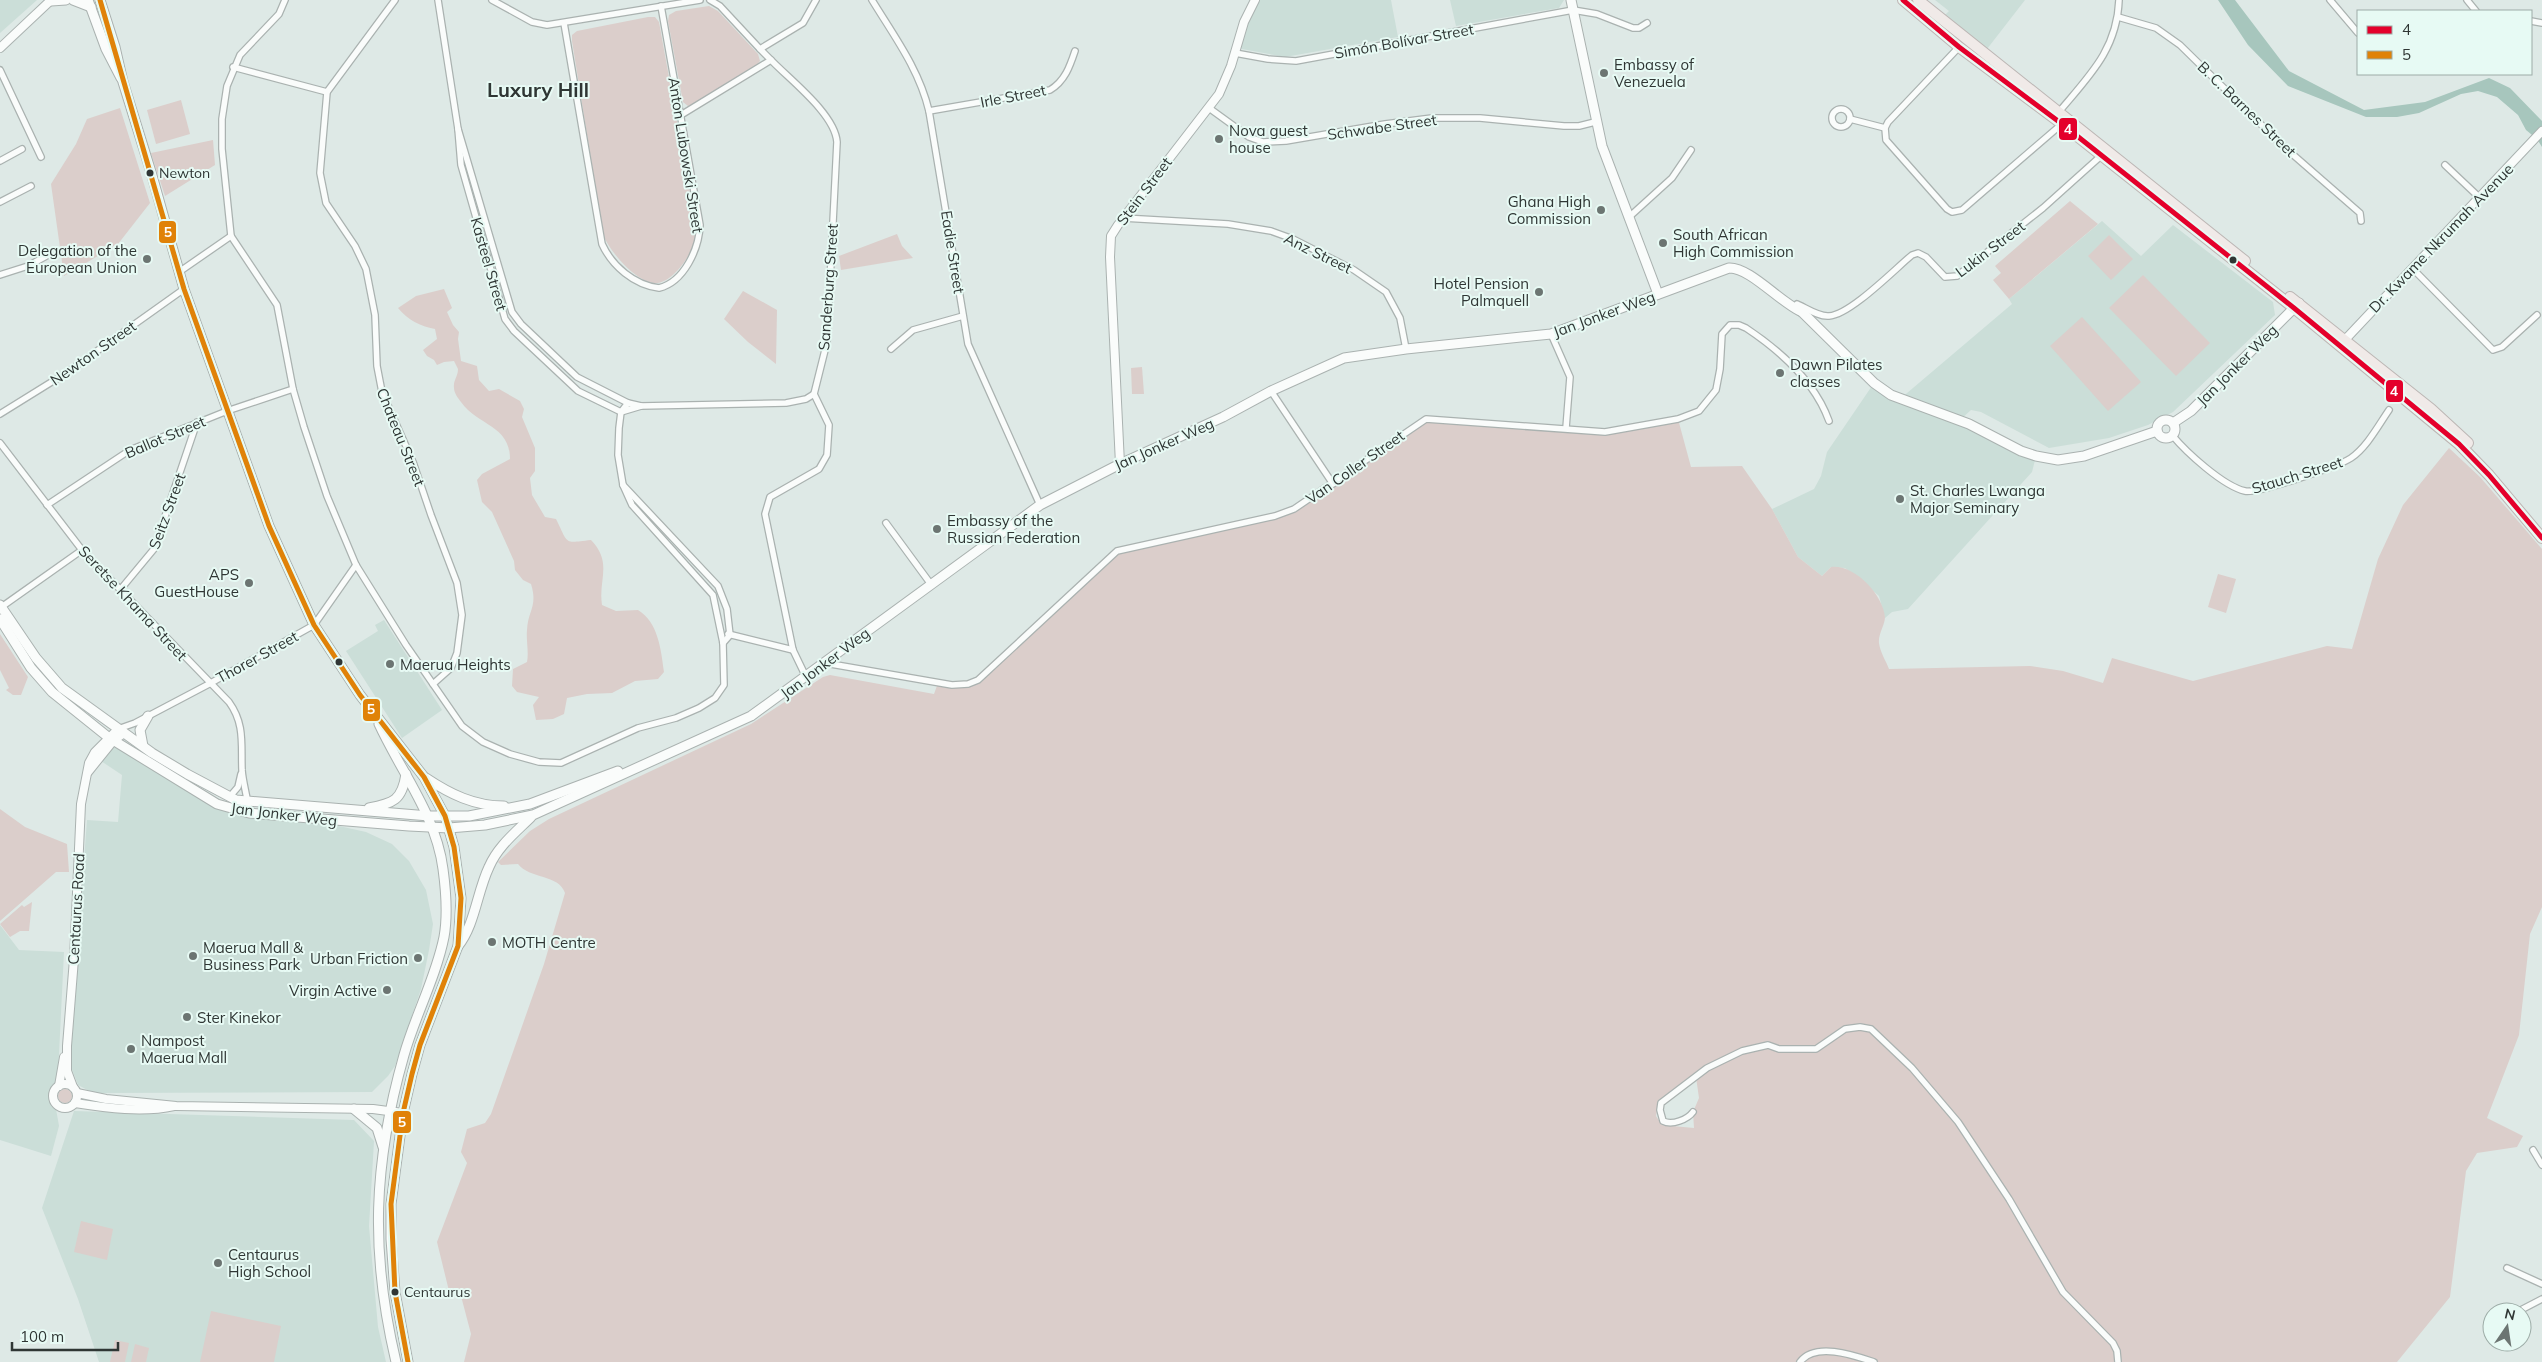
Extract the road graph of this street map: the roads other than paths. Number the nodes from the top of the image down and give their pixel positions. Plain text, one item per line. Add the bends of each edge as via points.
1 (51, 0) edge
2 (66, 0) edge
3 (73, 0) edge
4 (100, 0) edge
5 (285, 0) edge
6 (395, 0) edge
7 (438, 0) edge
8 (492, 0) edge
9 (700, 0) edge
10 (710, 0) edge
11 (816, 0) edge
12 (872, 0) edge
13 (1254, 0) edge
14 (1571, 0) edge
15 (1903, 0) edge
16 (1918, 0) edge
17 (2119, 0) edge
18 (2330, 0) edge
19 (2467, 0) edge
20 (90, 4) edge
21 (661, 6) junction
22 (1573, 10) junction
23 (2475, 10) edge
24 (2118, 17) junction
25 (564, 23) junction
26 (1647, 23) dead end
27 (2357, 32) edge
28 (1967, 39) junction
29 (1959, 47) junction
30 (0, 48) edge
31 (760, 49) junction
32 (1075, 51) dead end
33 (1235, 53) junction
34 (771, 60) junction
35 (233, 67) junction
36 (0, 70) edge
37 (123, 82) junction
38 (327, 92) junction
39 (1209, 108) junction
40 (929, 111) junction
41 (681, 115) junction
42 (2060, 118) junction
43 (1850, 119) dead end
44 (1596, 122) junction
45 (1885, 128) junction
46 (458, 129) junction
47 (2542, 131) edge
48 (22, 149) dead end
49 (1691, 150) dead end
50 (2104, 153) junction
51 (41, 157) dead end
52 (0, 161) edge
53 (2445, 165) dead end
54 (31, 186) dead end
55 (2480, 198) junction
56 (0, 202) edge
57 (1123, 218) junction
58 (1628, 218) junction
59 (2362, 221) dead end
60 (231, 236) junction
61 (48, 255) dead end
62 (2412, 268) junction
63 (179, 272) junction
64 (0, 275) edge
65 (1755, 278) junction
66 (184, 289) junction
67 (1658, 294) junction
68 (1792, 302) junction
69 (2297, 306) junction
70 (1800, 312) junction
71 (2537, 315) dead end
72 (963, 316) junction
73 (1551, 334) junction
74 (2342, 343) junction
75 (891, 349) dead end
76 (1406, 349) junction
77 (293, 389) junction
78 (1271, 391) junction
79 (814, 394) junction
80 (628, 403) junction
81 (641, 406) junction
82 (2389, 410) dead end
83 (228, 411) junction
84 (621, 412) junction
85 (0, 414) edge
86 (1829, 421) dead end
87 (197, 422) junction
88 (2173, 423) junction
89 (1566, 428) junction
90 (2157, 431) junction
91 (2172, 436) junction
92 (0, 443) edge
93 (1120, 464) junction
94 (1333, 484) junction
95 (623, 485) junction
96 (47, 504) junction
97 (1040, 505) junction
98 (886, 523) dead end
99 (2542, 538) edge
100 (82, 550) junction
101 (356, 565) junction
102 (930, 584) junction
103 (120, 590) junction
104 (0, 606) edge
105 (0, 619) edge
106 (314, 625) junction
107 (720, 628) junction
108 (730, 635) junction
109 (723, 643) junction
110 (793, 650) junction
111 (825, 663) junction
112 (806, 677) junction
113 (209, 684) junction
114 (433, 684) junction
115 (148, 716) junction
116 (376, 717) junction
117 (135, 723) joint
118 (121, 731) junction
119 (110, 739) junction
120 (143, 746) junction
121 (630, 769) junction
122 (242, 770) junction
123 (406, 774) junction
124 (424, 777) junction
125 (233, 799) junction
126 (248, 802) junction
127 (530, 804) junction
128 (364, 809) junction
129 (236, 811) junction
130 (248, 813) junction
131 (533, 815) junction
132 (429, 816) junction
133 (445, 816) junction
134 (433, 828) junction
135 (449, 828) junction
136 (458, 946) junction
137 (67, 1046) junction
138 (59, 1086) junction
139 (75, 1090) junction
140 (75, 1103) junction
141 (176, 1106) junction
142 (354, 1109) junction
143 (389, 1110) junction
144 (1694, 1112) dead end
145 (404, 1113) junction
146 (383, 1150) junction
147 (2534, 1150) dead end
148 (2542, 1165) edge
149 (2507, 1268) dead end
150 (2542, 1284) edge
151 (396, 1362) edge
152 (408, 1362) edge
153 (1800, 1362) edge
154 (1874, 1362) edge
155 (2118, 1362) edge

1 - 2 main road
1 - 30 street
3 - 20 main road
4 - 37 main road
5 - 35 street via 279,14 249,44
6 - 38 street
7 - 46 street, Kasteel Street
8 - 25 street via 532,22 547,25
9 - 21 street
10 - 31 street via 720,6
11 - 31 street via 802,23
12 - 40 street, Eadie Street via 917,73
13 - 33 street, Stein Street
14 - 22 main road
15 - 29 highway
16 - 28 highway
17 - 24 street
18 - 27 street
19 - 23 street
20 - 37 main road via 106,49
21 - 25 street
21 - 41 street, Anton Lubowski Street
22 - 26 street via 1597,14 1633,28
22 - 33 street, Simón Bolívar Street via 1296,61
22 - 44 main road
24 - 42 street via 2106,52
24 - 59 street, B. C. Barnes Street via 2156,28 2180,45 2283,146 2360,213
25 - 41 street, Anton Lubowski Street via 602,244 615,264 648,287 663,287 676,278 700,237
28 - 29 street
28 - 42 highway
29 - 42 highway
29 - 45 street
31 - 34 street, Sanderburg Street
32 - 40 street, Irle Street via 1068,72 1050,90
33 - 39 street, Stein Street via 1225,82
34 - 41 street
34 - 79 street, Sanderburg Street via 826,115 836,135 827,342
35 - 38 street
35 - 60 street via 222,119 223,174
36 - 51 street
37 - 63 main road
38 - 114 street, Chateau Street via 320,162 323,194 366,269 376,315 377,366 382,392 413,462 457,583 462,615 457,653 451,668
39 - 44 street, Schwabe Street via 1263,142 1432,118 1480,118 1564,126
39 - 57 street, Stein Street
40 - 72 street, Eadie Street
42 - 45 street via 1958,212 1947,209 1886,140
42 - 50 highway
43 - 45 street
44 - 58 main road
46 - 80 street, Kasteel Street via 515,318 577,377
46 - 84 street, Kasteel Street via 461,165 507,323 578,391
47 - 55 street, Dr. Kwame Nkrumah Avenue
48 - 52 street
49 - 58 street via 1672,178
50 - 68 street, Lukin Street via 2043,208 1957,276 1945,277 1918,253 1840,313 1822,315
50 - 69 highway
53 - 55 street
54 - 56 street
55 - 62 street, Dr. Kwame Nkrumah Avenue
57 - 76 street, Anz Street via 1228,224 1271,231 1293,239 1354,270 1386,292 1400,318
57 - 93 street, Stein Street via 1111,236 1110,250
58 - 67 main road
60 - 63 street
60 - 77 street via 277,305
61 - 64 street
62 - 71 street via 2493,350 2502,347
62 - 74 street, Dr. Kwame Nkrumah Avenue
63 - 66 main road
65 - 67 main road, Jan Jonker Weg via 1741,269 1729,268
65 - 68 main road, Jan Jonker Weg
65 - 70 main road, Jan Jonker Weg
66 - 83 main road
66 - 85 street, Newton Street via 66,373
67 - 73 main road, Jan Jonker Weg
68 - 70 main road, Jan Jonker Weg
69 - 74 highway
69 - 88 main road, Jan Jonker Weg via 2191,411
70 - 90 main road, Jan Jonker Weg via 1874,384 1891,395 1969,424 2021,451 2058,460 2084,456
72 - 75 street via 914,330
72 - 97 street, Eadie Street via 972,357
73 - 76 main road, Jan Jonker Weg
73 - 89 street via 1570,377
74 - 99 highway via 2431,409 2463,438 2498,474
76 - 78 main road, Jan Jonker Weg via 1344,358
77 - 83 street, Ballot Street
77 - 101 street via 325,490
78 - 93 main road, Jan Jonker Weg via 1223,417
78 - 94 street
79 - 81 street, Kasteel Street via 806,400 786,403
79 - 110 street via 830,426 825,461 819,468 770,497 765,514
80 - 81 street, Kasteel Street
80 - 84 street
81 - 84 street, Kasteel Street
82 - 91 street, Stauch Street via 2350,459 2248,492 2213,472
83 - 87 street, Ballot Street
83 - 106 main road via 269,526
84 - 95 street via 618,455
86 - 89 street, Van Coller Street via 1815,393 1786,360 1746,328 1730,324 1722,334 1716,390 1699,411 1678,419 1605,432
87 - 96 street, Ballot Street via 121,454
87 - 103 street, Seitz Street via 154,549
88 - 90 main road, Jan Jonker Weg via 2161,421
88 - 91 main road
89 - 94 street, Van Coller Street via 1426,419
90 - 91 main road via 2163,437
92 - 96 street, Seretse Khama Street
93 - 97 main road, Jan Jonker Weg
94 - 111 street, Van Coller Street via 1294,509 1275,516 1117,551 996,665 968,684 952,685
95 - 107 street via 632,505 710,590 716,602
95 - 108 street via 718,586 727,609
96 - 100 street, Seretse Khama Street
97 - 102 main road, Jan Jonker Weg
98 - 102 street
100 - 103 street, Seretse Khama Street
100 - 104 street
101 - 106 street, Thorer Street
101 - 114 street
102 - 111 main road, Jan Jonker Weg
103 - 113 street, Seretse Khama Street
104 - 118 main road, Jan Jonker Weg via 36,658 62,688
105 - 119 main road, Jan Jonker Weg via 38,678
106 - 113 street, Thorer Street
106 - 116 main road
107 - 108 street
107 - 109 street
108 - 109 street
108 - 110 street
109 - 114 street via 724,685 710,702 676,718 638,728 561,763 539,762 483,742 462,726
110 - 112 street
111 - 112 main road, Jan Jonker Weg
112 - 121 main road, Jan Jonker Weg via 751,716
113 - 115 street, Thorer Street
113 - 122 street, Seretse Khama Street via 236,712 242,729
115 - 117 street, Thorer Street
115 - 120 main road via 140,730
116 - 123 main road
116 - 124 main road
117 - 118 street, Centaurus Road
118 - 119 street, Centaurus Road
118 - 120 main road, Jan Jonker Weg
119 - 129 main road, Jan Jonker Weg via 205,798
119 - 137 street, Centaurus Road via 87,773 81,804
120 - 125 main road, Jan Jonker Weg
121 - 127 main road, Jan Jonker Weg via 611,773
121 - 131 main road, Jan Jonker Weg
122 - 125 street, Seretse Khama Street
122 - 126 street, Seretse Khama Street
123 - 128 main road via 400,796 391,802
123 - 132 main road
124 - 127 main road via 443,790 469,801 496,806
124 - 133 main road
125 - 126 main road, Jan Jonker Weg
125 - 129 street
126 - 128 main road, Jan Jonker Weg
126 - 130 street, Seretse Khama Street
127 - 133 main road, Jan Jonker Weg via 482,814
128 - 132 main road, Jan Jonker Weg
129 - 130 main road, Jan Jonker Weg
130 - 134 main road, Jan Jonker Weg
131 - 135 main road, Jan Jonker Weg via 485,825
131 - 136 main road via 508,839 489,866 466,934
132 - 133 main road, Jan Jonker Weg
132 - 134 main road
133 - 135 main road
134 - 135 main road, Jan Jonker Weg
134 - 143 main road via 446,896 444,936 407,1043
135 - 136 main road via 461,898
136 - 145 main road via 420,1045
137 - 138 street, Centaurus Road
137 - 139 street, Centaurus Road via 68,1071
138 - 139 street, Centaurus Road via 66,1084
138 - 140 street, Centaurus Road via 53,1096 57,1104 68,1108
139 - 140 street, Centaurus Road
139 - 141 street, Centaurus Road via 106,1099
140 - 141 street, Centaurus Road via 124,1108
141 - 142 street, Centaurus Road
142 - 143 street, Centaurus Road
142 - 146 main road via 377,1128
143 - 145 street, Centaurus Road
143 - 146 main road
144 - 155 street via 1667,1123 1662,1121 1660,1110 1661,1104 1707,1068 1742,1051 1768,1045 1779,1049 1816,1049 1845,1029 1871,1029 1912,1068 1958,1122 2009,1199 2052,1276 2113,1344
145 - 152 main road via 395,1170 391,1239 395,1292
146 - 151 main road via 377,1231 382,1294
147 - 148 street
149 - 150 street
153 - 154 street via 1810,1353 1824,1351

